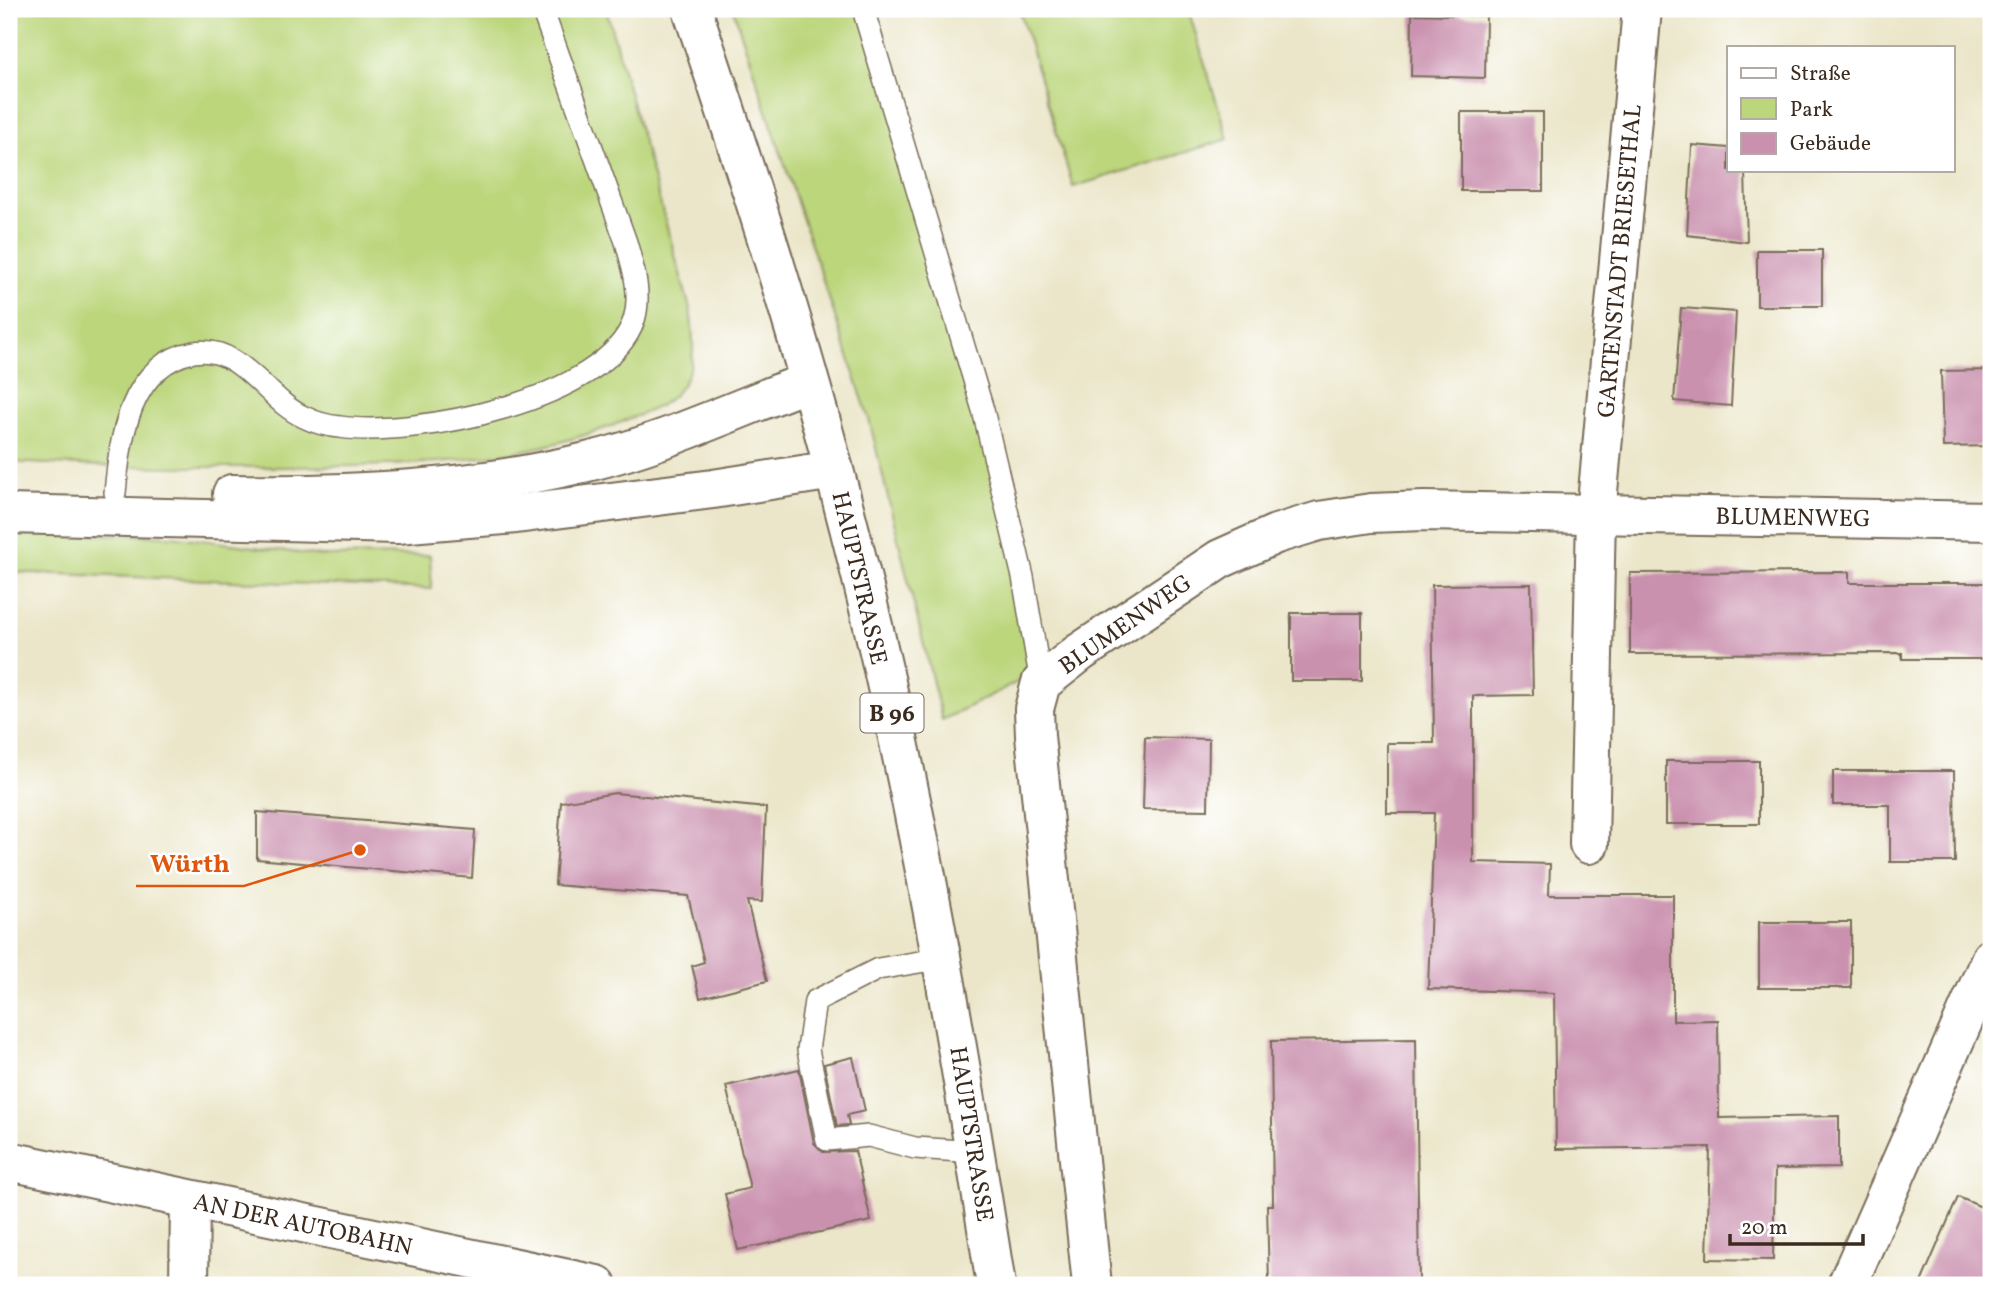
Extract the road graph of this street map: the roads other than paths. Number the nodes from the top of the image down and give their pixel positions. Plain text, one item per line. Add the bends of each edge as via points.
1 (542, 9) edge
2 (692, 9) edge
3 (863, 9) edge
4 (1642, 9) edge
5 (808, 382) junction
6 (834, 470) junction
7 (9, 492) edge
8 (115, 493) junction
9 (9, 514) edge
10 (1596, 514) junction
11 (1991, 521) edge
12 (1041, 683) junction
13 (1589, 844) dead end
14 (943, 958) junction
15 (1991, 958) edge
16 (976, 1152) junction
17 (9, 1161) edge
18 (190, 1201) junction
19 (189, 1285) edge
20 (597, 1285) edge
21 (996, 1285) edge
22 (1092, 1285) edge
23 (1847, 1285) edge

1 - 8 lane via 635,275 637,302 622,341 584,374 513,405 475,417 372,428 340,427 303,417 232,360 210,352 179,357 156,369 139,392 120,444
2 - 5 main road, HAUPTSTRASSE / B 96
3 - 12 lane via 993,449 1023,577
4 - 10 main road, GARTENSTADT BRIESETHAL
5 - 6 main road, HAUPTSTRASSE / B 96
5 - 8 main road via 590,461 513,478 365,494
6 - 9 main road via 516,514 397,524
6 - 14 main road, HAUPTSTRASSE / B 96 via 903,756
7 - 8 main road
10 - 11 main road, BLUMENWEG
10 - 12 main road, BLUMENWEG via 1371,513 1276,534 1220,559
10 - 13 main road
12 - 22 main road, BLUMENWEG via 1034,709 1035,736
14 - 16 main road, HAUPTSTRASSE / B 96
14 - 16 lane via 878,969 815,1001 808,1050 827,1139 869,1136 915,1148
15 - 23 main road
16 - 21 main road, HAUPTSTRASSE / B 96
17 - 18 main road, AN DER AUTOBAHN
18 - 19 main road
18 - 20 main road, AN DER AUTOBAHN

